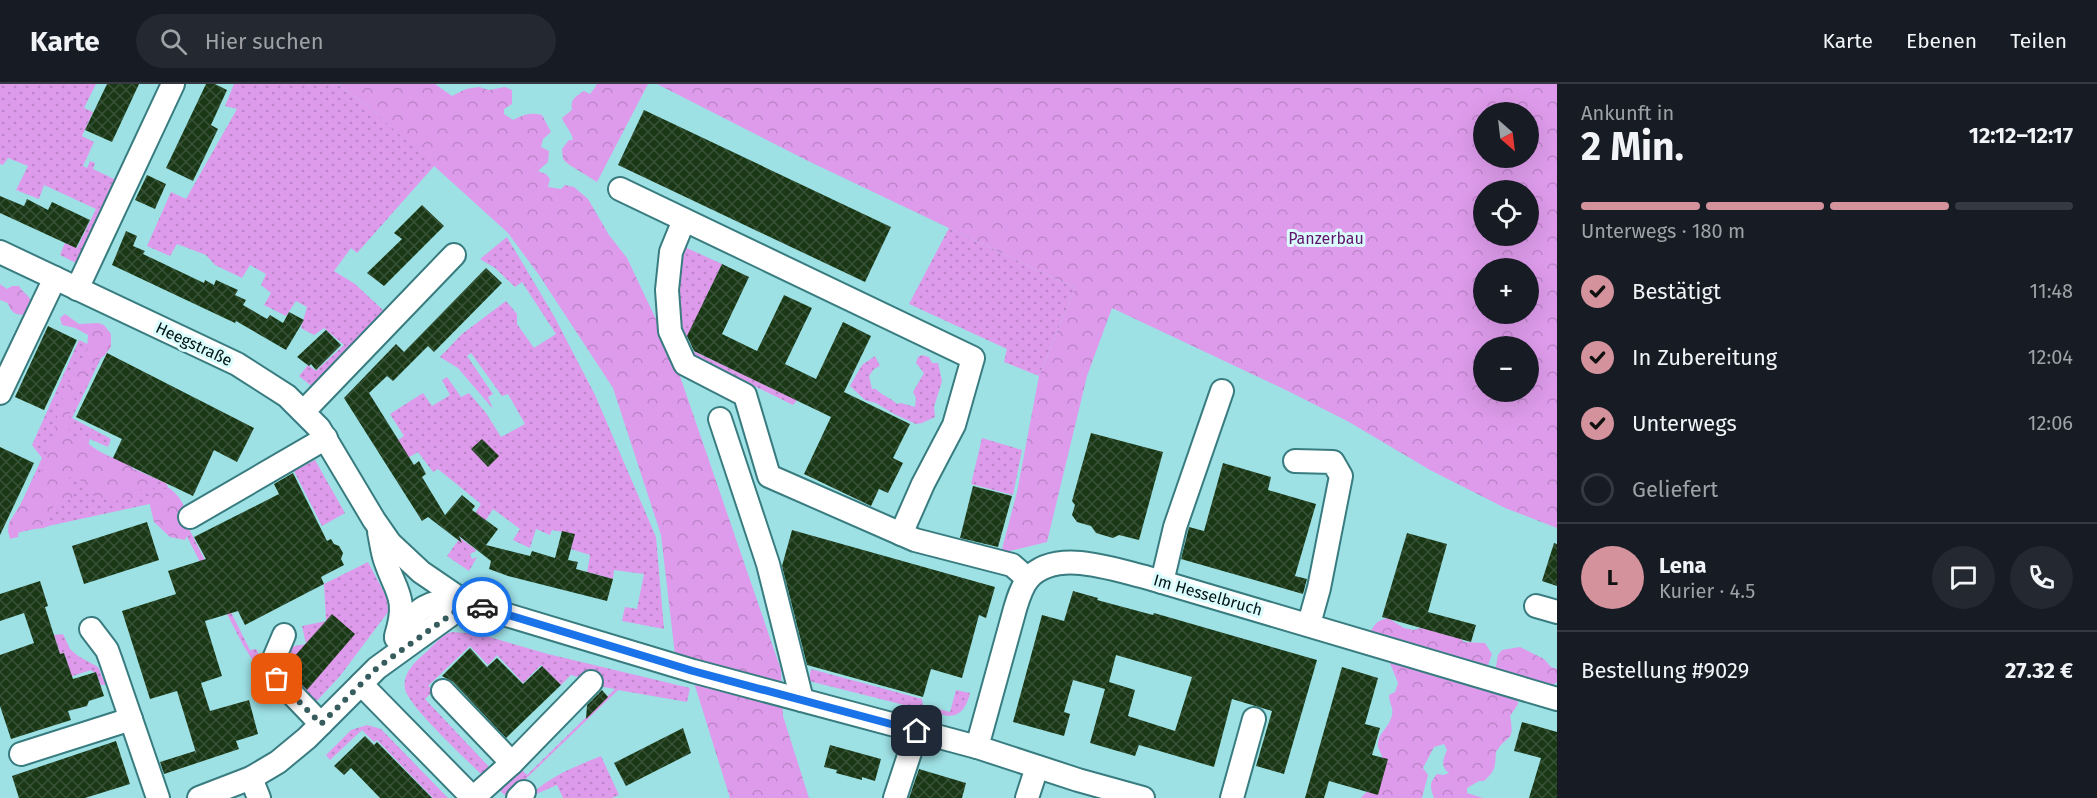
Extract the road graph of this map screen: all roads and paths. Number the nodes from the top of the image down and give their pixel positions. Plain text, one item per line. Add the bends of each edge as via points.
1 (173, 84) edge
2 (620, 189) dead end
3 (684, 220) junction
4 (0, 252) edge
5 (454, 255) dead end
6 (55, 278) junction
7 (77, 289) junction
8 (1222, 391) dead end
9 (0, 393) edge
10 (304, 411) junction
11 (720, 418) dead end
12 (326, 438) junction
13 (1295, 461) dead end
14 (190, 517) dead end
15 (377, 524) junction
16 (900, 534) junction
17 (1028, 579) junction
18 (1162, 582) junction
19 (467, 603) junction
20 (1308, 624) junction
21 (92, 629) dead end
22 (284, 635) dead end
23 (396, 638) junction
24 (377, 668) junction
25 (591, 682) dead end
26 (360, 684) junction
27 (443, 691) dead end
28 (1557, 699) edge
29 (802, 700) junction
30 (1254, 718) dead end
31 (131, 719) junction
32 (321, 724) junction
33 (917, 731) junction
34 (977, 747) junction
35 (21, 754) dead end
36 (512, 763) junction
37 (1037, 767) junction
38 (255, 788) edge
39 (158, 798) edge
40 (199, 798) edge
41 (473, 798) edge
42 (895, 798) edge
43 (1027, 798) edge
44 (1143, 798) edge
45 (1232, 798) edge

1 - 7 street
2 - 3 street
3 - 16 street via 671,252 667,290 670,331 685,364 745,395 770,476
3 - 16 street via 973,358 954,425
4 - 6 street, Heegstraße
5 - 10 street
6 - 7 street, Heegstraße
6 - 9 street
7 - 10 street, Heegstraße via 249,371
8 - 18 street via 1174,527
10 - 12 street, Heegstraße
11 - 29 street via 768,564
12 - 14 street
12 - 15 street, Heegstraße
13 - 20 street via 1333,462 1341,476
15 - 19 street, Heegstraße via 408,561
15 - 23 street, Heegstraße via 400,597
16 - 17 street via 1012,565
17 - 18 street, Im Hesselbruch via 1045,567 1070,562
17 - 34 street via 1014,609
18 - 20 street, Im Hesselbruch
19 - 23 street via 442,602 423,607
19 - 24 street
19 - 29 street
20 - 28 street, Im Hesselbruch
21 - 31 street via 107,650
22 - 32 street via 270,668
23 - 24 street, Heegstraße
24 - 26 street
25 - 36 street
26 - 32 street
26 - 41 street
27 - 36 street
29 - 33 street
30 - 45 street
31 - 35 street
31 - 39 street
32 - 38 street
33 - 34 street
33 - 42 street
34 - 37 street
36 - 41 street
37 - 43 street
37 - 44 street
38 - 40 street

